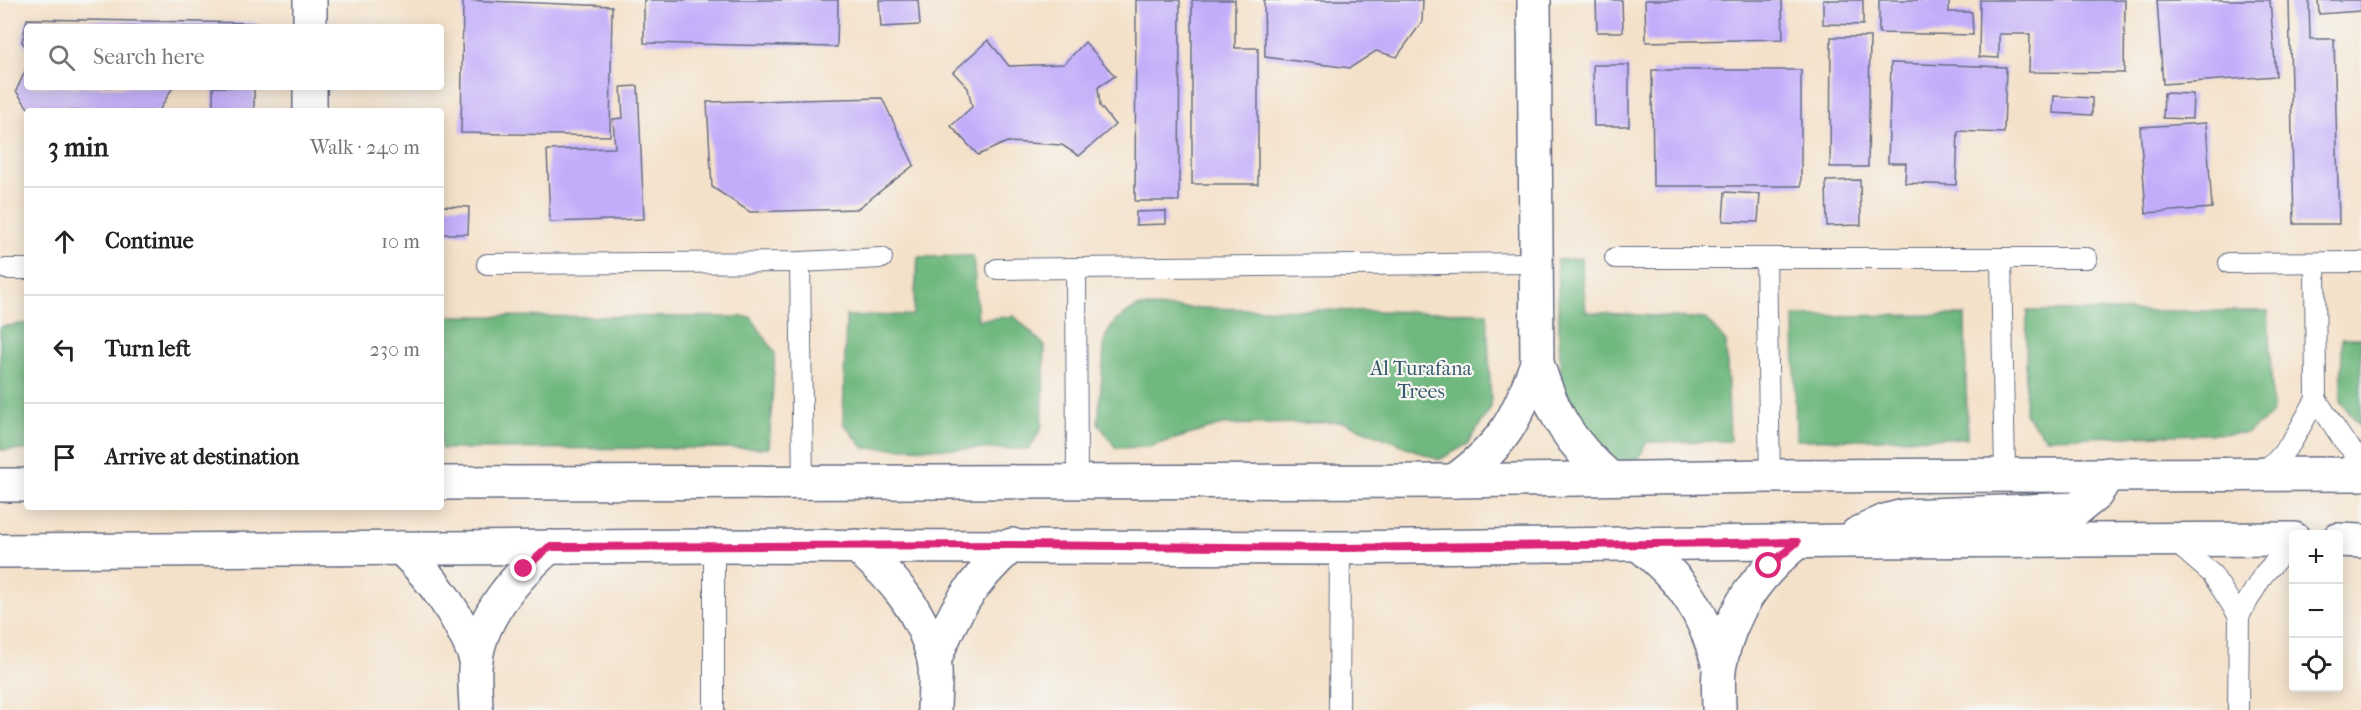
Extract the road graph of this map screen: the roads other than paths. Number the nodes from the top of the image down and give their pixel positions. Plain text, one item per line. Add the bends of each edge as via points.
1 (309, 0) edge
2 (1534, 0) edge
3 (310, 24) edge
4 (310, 90) edge
5 (310, 108) edge
6 (882, 258) dead end
7 (1615, 258) dead end
8 (1766, 258) junction
9 (2001, 258) junction
10 (2087, 258) dead end
11 (800, 262) junction
12 (2361, 262) edge
13 (1537, 263) junction
14 (2229, 263) dead end
15 (2315, 263) junction
16 (487, 264) dead end
17 (1076, 268) junction
18 (6, 269) dead end
19 (24, 269) edge
20 (997, 269) dead end
21 (1537, 363) junction
22 (2316, 399) junction
23 (2361, 460) edge
24 (2259, 473) junction
25 (2005, 474) junction
26 (2108, 474) junction
27 (2361, 474) edge
28 (1770, 476) junction
29 (1610, 478) junction
30 (1077, 481) junction
31 (1454, 481) junction
32 (444, 483) edge
33 (803, 483) junction
34 (24, 485) edge
35 (0, 486) edge
36 (1848, 540) junction
37 (2289, 540) edge
38 (2343, 540) edge
39 (2361, 541) edge
40 (1797, 542) junction
41 (2175, 542) junction
42 (1636, 543) junction
43 (1012, 545) junction
44 (2289, 545) edge
45 (714, 546) junction
46 (856, 546) junction
47 (549, 547) junction
48 (400, 548) junction
49 (1340, 548) junction
50 (0, 551) edge
51 (2239, 616) junction
52 (476, 658) junction
53 (934, 661) junction
54 (1719, 666) junction
55 (476, 710) edge
56 (714, 710) edge
57 (934, 710) edge
58 (1339, 710) edge
59 (1719, 710) edge
60 (2238, 710) edge

1 - 3 main road
2 - 13 main road
4 - 5 main road
6 - 11 lane
7 - 8 lane
8 - 9 lane
8 - 28 lane
9 - 10 lane
9 - 25 lane
11 - 16 lane
11 - 33 lane
12 - 15 lane
13 - 17 lane
13 - 21 main road
14 - 15 lane
15 - 22 lane
17 - 20 lane
17 - 30 lane
18 - 19 lane
21 - 29 main road via 1547,397 1563,429 1584,456
21 - 31 main road via 1525,399 1508,431 1484,460
22 - 23 lane
22 - 24 lane via 2292,442
24 - 26 main road
24 - 27 main road
25 - 26 main road
25 - 28 main road
26 - 36 main road via 2096,494 2077,509 1904,516 1865,529
28 - 29 main road
29 - 31 main road
30 - 31 main road
30 - 33 main road
32 - 33 main road
34 - 35 main road
36 - 40 main road
36 - 41 main road
37 - 41 main road
38 - 39 main road
40 - 42 main road
40 - 54 main road via 1769,566 1747,596 1729,629
41 - 51 lane via 2212,574
42 - 49 main road
42 - 54 main road via 1666,567 1690,596 1708,630
43 - 46 main road
43 - 49 main road
43 - 53 main road via 964,596
44 - 51 lane via 2263,574
45 - 46 main road
45 - 47 main road
45 - 56 lane
46 - 53 main road via 906,596 923,627
47 - 48 main road
47 - 52 main road via 524,569 503,596
48 - 50 main road
48 - 52 main road via 446,598
49 - 58 lane
51 - 60 lane
52 - 55 main road
53 - 57 main road
54 - 59 main road

